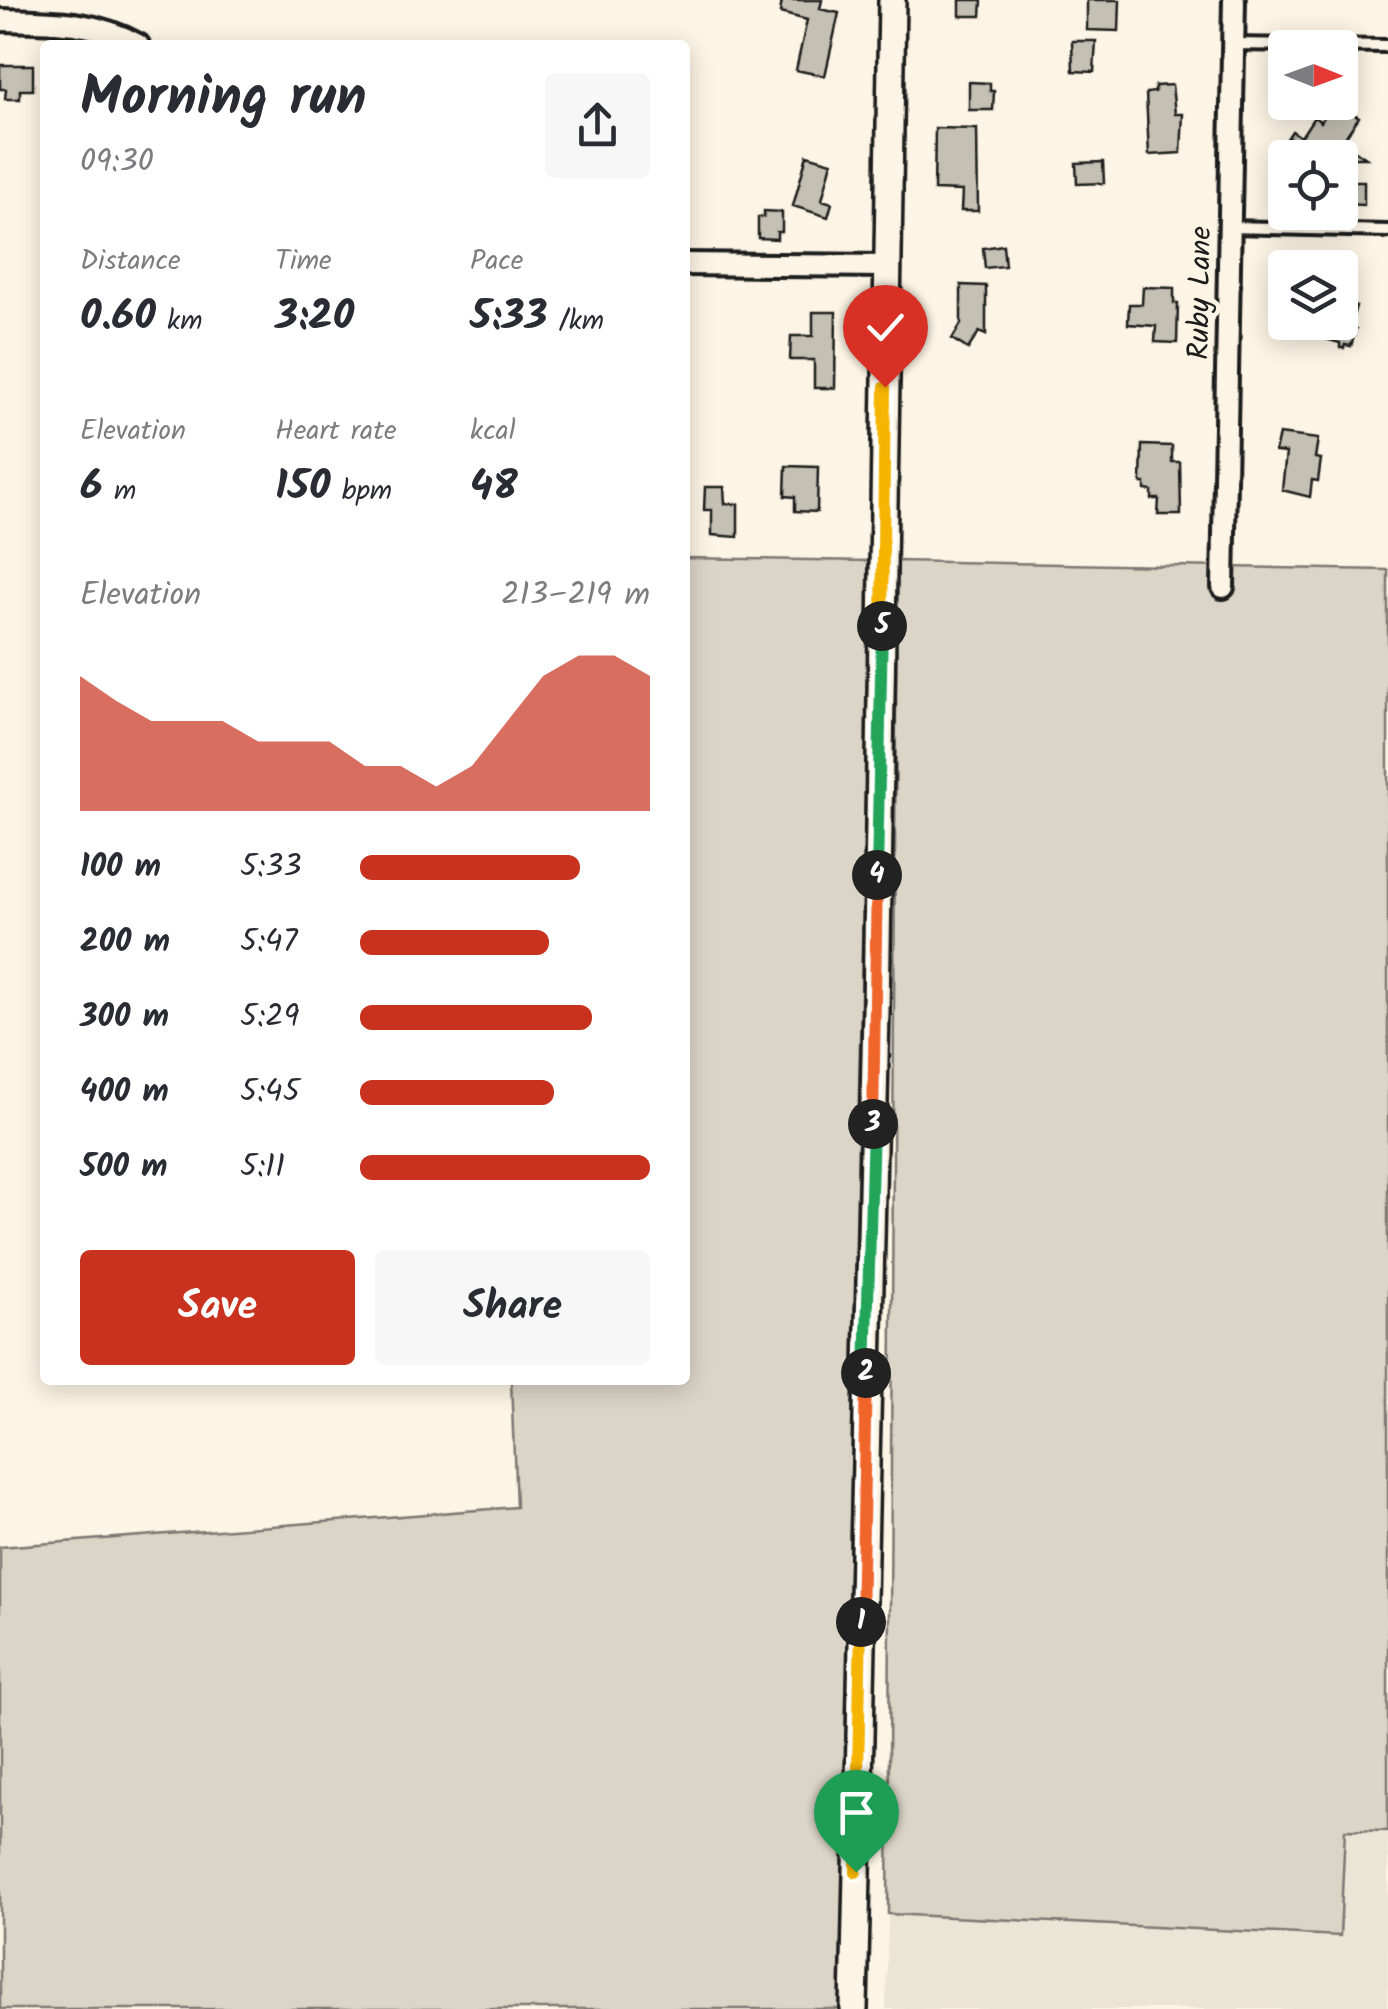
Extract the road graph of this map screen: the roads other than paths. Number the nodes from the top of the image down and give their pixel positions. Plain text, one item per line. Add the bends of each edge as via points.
1 (892, 0) edge
2 (1234, 0) edge
3 (0, 20) edge
4 (126, 40) edge
5 (1234, 44) junction
6 (1388, 46) edge
7 (1230, 227) junction
8 (1388, 231) edge
9 (690, 264) edge
10 (887, 266) junction
11 (1223, 588) dead end
12 (854, 2009) edge

1 - 10 street
2 - 5 street, Ruby Lane
3 - 4 street via 90,25
5 - 6 lane
5 - 7 street, Ruby Lane
7 - 8 lane
7 - 11 street, Ruby Lane
9 - 10 street
10 - 12 street

